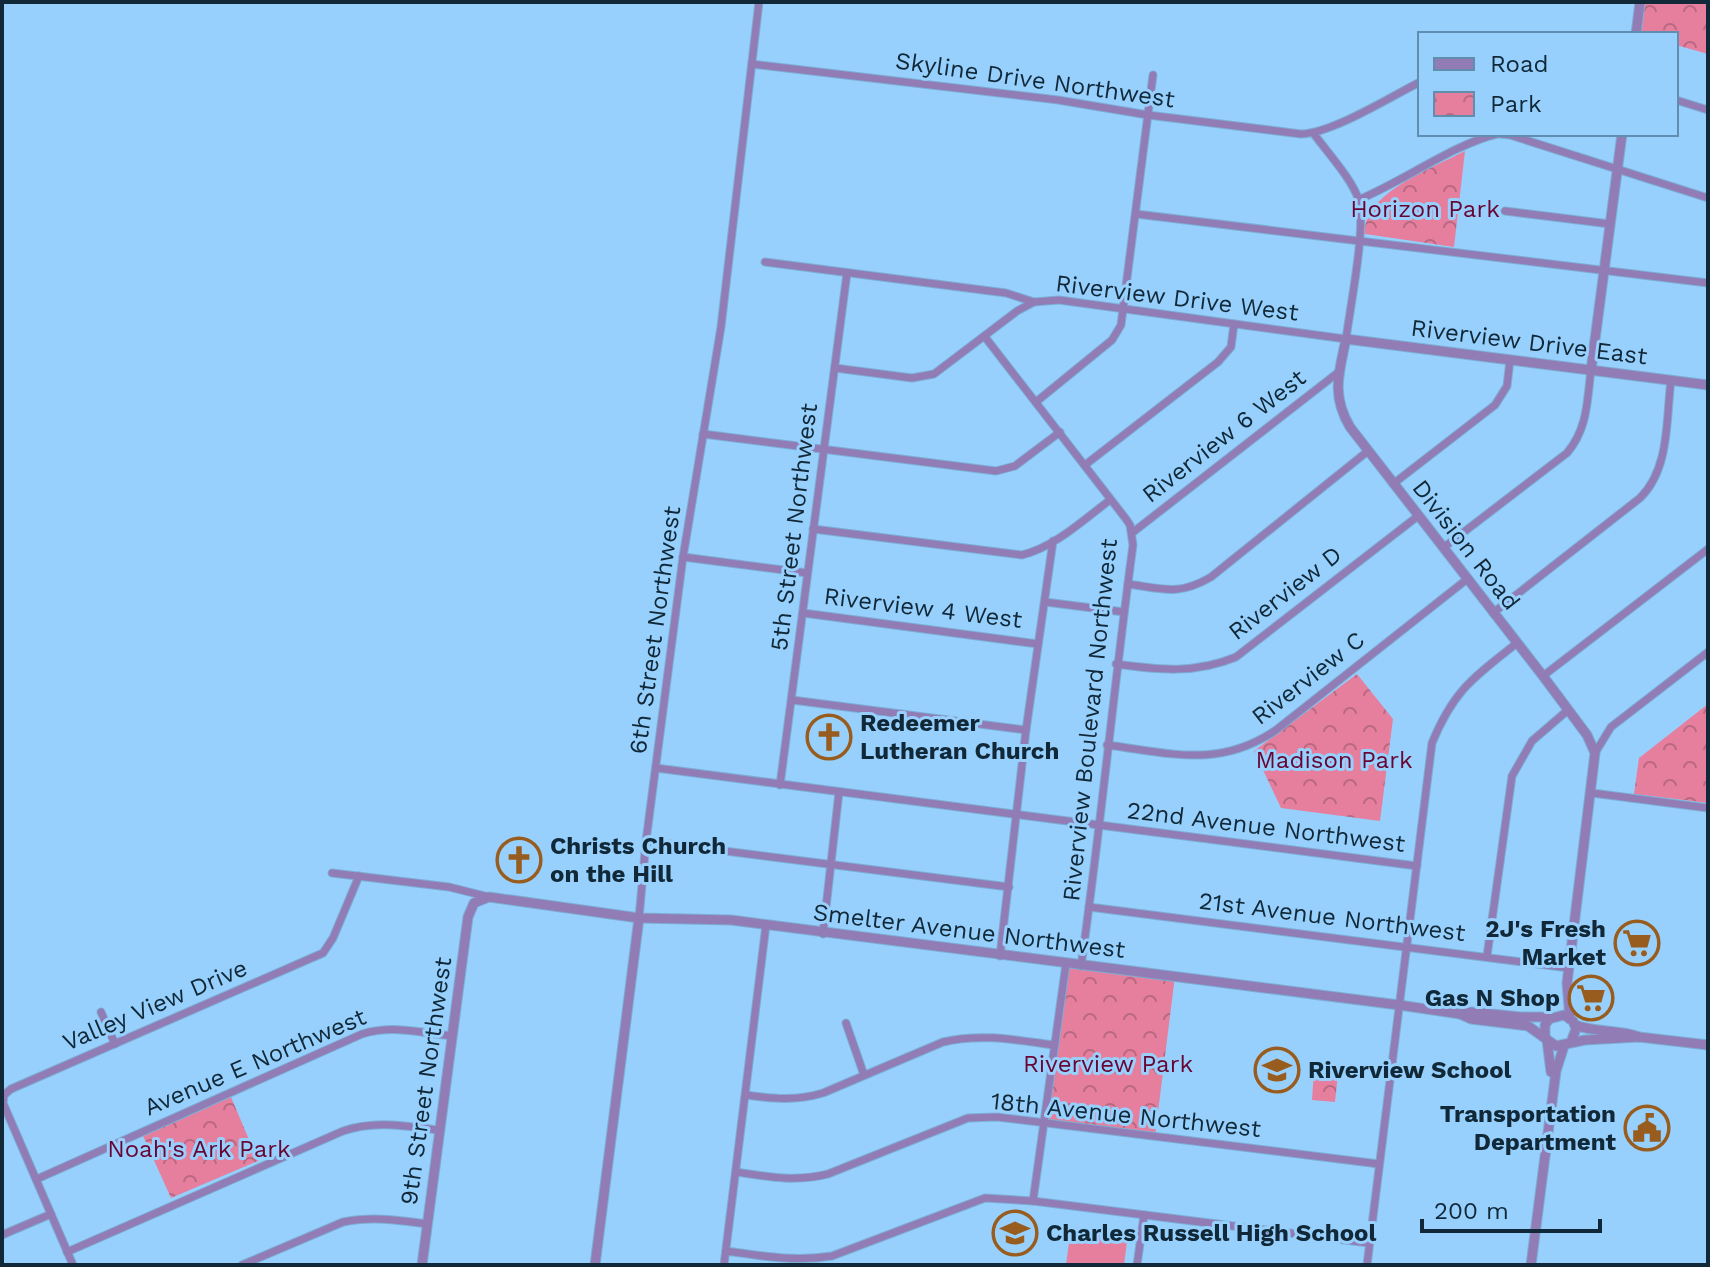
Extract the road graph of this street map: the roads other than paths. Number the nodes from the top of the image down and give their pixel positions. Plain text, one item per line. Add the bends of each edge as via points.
1 (759, 2) edge
2 (1640, 2) edge
3 (1636, 32) edge
4 (752, 64) junction
5 (1153, 75) dead end
6 (1418, 83) edge
7 (1678, 101) edge
8 (1708, 110) edge
9 (1148, 115) junction
10 (1314, 134) junction
11 (1492, 136) edge
12 (1513, 136) edge
13 (1622, 136) edge
14 (1618, 169) junction
15 (1708, 198) edge
16 (1358, 200) junction
17 (1505, 211) dead end
18 (1136, 214) junction
19 (1610, 224) junction
20 (1358, 241) junction
21 (765, 262) dead end
22 (1604, 271) junction
23 (847, 273) junction
24 (1708, 283) edge
25 (1034, 302) junction
26 (1124, 309) junction
27 (1234, 324) junction
28 (985, 337) junction
29 (1346, 339) junction
30 (1510, 360) junction
31 (835, 368) junction
32 (1591, 370) junction
33 (1340, 371) junction
34 (1671, 380) junction
35 (1708, 385) edge
36 (1036, 402) junction
37 (1060, 432) junction
38 (703, 434) junction
39 (824, 449) junction
40 (1368, 451) junction
41 (1085, 465) junction
42 (1393, 484) junction
43 (1110, 500) junction
44 (1418, 516) junction
45 (813, 529) junction
46 (1132, 533) junction
47 (1053, 541) junction
48 (1443, 548) junction
49 (1708, 549) edge
50 (683, 557) junction
51 (807, 573) junction
52 (1466, 580) junction
53 (1128, 584) junction
54 (1045, 602) junction
55 (1124, 612) junction
56 (803, 613) junction
57 (1493, 613) junction
58 (1517, 643) junction
59 (1038, 644) junction
60 (1708, 652) edge
61 (1116, 664) junction
62 (1543, 676) junction
63 (792, 700) junction
64 (1568, 710) junction
65 (1026, 730) junction
66 (1107, 745) junction
67 (1595, 753) junction
68 (656, 768) junction
69 (780, 785) junction
70 (839, 792) junction
71 (1592, 793) junction
72 (1708, 808) edge
73 (1016, 816) junction
74 (1100, 826) junction
75 (646, 841) junction
76 (831, 864) junction
77 (1417, 866) junction
78 (332, 873) dead end
79 (359, 876) junction
80 (1009, 887) junction
81 (489, 897) junction
82 (474, 903) joint
83 (1089, 907) junction
84 (639, 918) junction
85 (766, 925) junction
86 (823, 934) junction
87 (1406, 947) junction
88 (1000, 956) junction
89 (1487, 956) junction
90 (1066, 964) junction
91 (1081, 966) junction
92 (1569, 968) junction
93 (1567, 983) junction
94 (1399, 1005) junction
95 (101, 1012) dead end
96 (1460, 1014) junction
97 (1554, 1016) junction
98 (1573, 1022) junction
99 (846, 1023) dead end
100 (451, 1036) junction
101 (1639, 1037) junction
102 (1546, 1038) junction
103 (115, 1044) junction
104 (1567, 1044) junction
105 (1054, 1045) junction
106 (1708, 1045) edge
107 (864, 1075) junction
108 (746, 1095) junction
109 (3, 1101) edge
110 (1552, 1101) junction
111 (1043, 1122) junction
112 (439, 1130) junction
113 (1379, 1164) junction
114 (736, 1172) junction
115 (37, 1179) junction
116 (1033, 1201) junction
117 (51, 1214) junction
118 (1144, 1215) junction
119 (427, 1224) junction
120 (2, 1235) edge
121 (1369, 1243) junction
122 (726, 1251) junction
123 (67, 1252) junction
124 (73, 1265) edge
125 (242, 1265) edge
126 (422, 1265) edge
127 (595, 1265) edge
128 (724, 1265) edge
129 (1137, 1265) edge
130 (1367, 1265) edge
131 (1531, 1265) edge

1 - 4 street, 6th Street Northwest
2 - 3 street
4 - 9 street, Skyline Drive Northwest
4 - 38 street, 6th Street Northwest
5 - 9 street
6 - 10 street
7 - 8 street
9 - 10 street, Skyline Drive Northwest
9 - 18 street
10 - 16 street
11 - 16 street
12 - 14 street
13 - 14 street
14 - 15 street
14 - 19 street
16 - 20 street, Division Road
17 - 19 street
18 - 20 street
18 - 26 street
19 - 22 street
20 - 22 street
20 - 29 street, Division Road
21 - 23 street
22 - 24 street
22 - 32 street
23 - 25 street via 1006,293
23 - 31 street, 5th Street Northwest
25 - 26 street, Riverview Drive West
25 - 28 street, Riverview Drive West
26 - 27 street, Riverview Drive West
26 - 36 street via 1112,340
27 - 29 street, Riverview Drive West
27 - 41 street via 1231,347 1218,362
28 - 31 street, Riverview Drive West via 934,374 912,378
28 - 36 street, Riverview Boulevard Northwest
29 - 30 street, Riverview Drive East
29 - 33 street, Division Road
30 - 32 street, Riverview Drive East
30 - 42 street via 1507,386 1495,405
31 - 39 street, 5th Street Northwest
32 - 34 street, Riverview Drive East
32 - 48 street via 1579,439
33 - 40 street, Division Road via 1340,410
33 - 46 street, Riverview 6 West
34 - 35 street, Riverview Drive East
34 - 57 street via 1655,480 1640,498
36 - 37 street, Riverview Boulevard Northwest
37 - 39 street via 1015,466 996,471
37 - 41 street, Riverview Boulevard Northwest
38 - 39 street
38 - 50 street, 6th Street Northwest
39 - 45 street, 5th Street Northwest
40 - 42 street, Division Road
40 - 53 street via 1191,589
41 - 43 street, Riverview Boulevard Northwest
42 - 44 street, Division Road
43 - 46 street, Riverview Boulevard Northwest
43 - 47 street, Riverview 6 West
44 - 48 street, Division Road
44 - 61 street, Riverview D via 1236,657 1189,670
45 - 47 street, Riverview 6 West via 1022,555
45 - 51 street, 5th Street Northwest
46 - 53 street, Riverview Boulevard Northwest
47 - 54 street
48 - 52 street, Division Road
49 - 62 street
50 - 51 street
50 - 68 street, 6th Street Northwest
51 - 56 street, 5th Street Northwest
52 - 57 street, Division Road
52 - 66 street, Riverview C via 1246,748 1210,757
53 - 55 street, Riverview Boulevard Northwest
54 - 55 street
54 - 59 street
55 - 61 street, Riverview Boulevard Northwest
56 - 59 street, Riverview 4 West
56 - 63 street, 5th Street Northwest
57 - 58 street, Division Road
58 - 62 street, Division Road
58 - 77 street via 1470,681 1445,712 1432,743
59 - 65 street
60 - 67 street via 1611,727
61 - 66 street, Riverview Boulevard Northwest
62 - 64 street, Division Road
63 - 65 street
63 - 69 street, 5th Street Northwest
64 - 67 street, Division Road
64 - 89 street via 1532,741 1512,776
65 - 73 street
66 - 74 street, Riverview Boulevard Northwest
67 - 71 street
68 - 69 street, 22nd Avenue Northwest
68 - 75 street, 6th Street Northwest
69 - 70 street, 22nd Avenue Northwest
70 - 73 street, 22nd Avenue Northwest
70 - 76 street
71 - 72 street
71 - 92 street
73 - 74 street, 22nd Avenue Northwest
73 - 80 street
74 - 77 street, 22nd Avenue Northwest
74 - 83 street, Riverview Boulevard Northwest
75 - 76 street
75 - 84 street, 6th Street Northwest
76 - 80 street
76 - 86 street
77 - 87 street
78 - 79 street
79 - 81 street
79 - 103 street, Valley View Drive via 323,953
80 - 88 street
81 - 82 street, Smelter Avenue Northwest
81 - 84 street, Smelter Avenue Northwest
82 - 100 street, 9th Street Northwest
83 - 87 street, 21st Avenue Northwest
83 - 91 street, Riverview Boulevard Northwest
84 - 85 street, Smelter Avenue Northwest
84 - 127 street, 6th Street Northwest
85 - 86 street, Smelter Avenue Northwest
85 - 108 street
86 - 88 street, Smelter Avenue Northwest
87 - 89 street, 21st Avenue Northwest
87 - 94 street
88 - 90 street, Smelter Avenue Northwest
89 - 92 street, 21st Avenue Northwest
90 - 91 street, Smelter Avenue Northwest
90 - 105 street
91 - 94 street, Smelter Avenue Northwest
92 - 93 street
93 - 97 street
93 - 98 street
94 - 96 street, Smelter Avenue Northwest
94 - 113 street
95 - 103 street
96 - 97 street, Smelter Avenue Northwest
96 - 102 street, Smelter Avenue Northwest via 1528,1026
97 - 98 street
97 - 102 street via 1545,1025
98 - 101 street via 1591,1031
98 - 104 street via 1576,1032
99 - 107 street
100 - 112 street, 9th Street Northwest
100 - 115 street, Avenue E Northwest via 397,1029 362,1034
101 - 104 street
101 - 106 street
102 - 104 street via 1553,1045
102 - 110 street
103 - 109 street, Valley View Drive via 11,1089
104 - 110 street via 1557,1061
105 - 107 street via 964,1037
105 - 111 street
107 - 108 street via 803,1099
108 - 114 street
109 - 115 street
110 - 131 street
111 - 113 street, 18th Avenue Northwest
111 - 114 street, 18th Avenue Northwest via 968,1118 805,1180
111 - 116 street
112 - 119 street, 9th Street Northwest
112 - 123 street via 361,1125
113 - 121 street
114 - 122 street
115 - 117 street
116 - 118 street
116 - 122 street via 985,1198 964,1203 811,1260
117 - 120 street
117 - 123 street
118 - 121 street
118 - 129 street
119 - 125 street via 372,1218 343,1222
119 - 126 street, 9th Street Northwest
121 - 130 street
122 - 128 street
123 - 124 street

